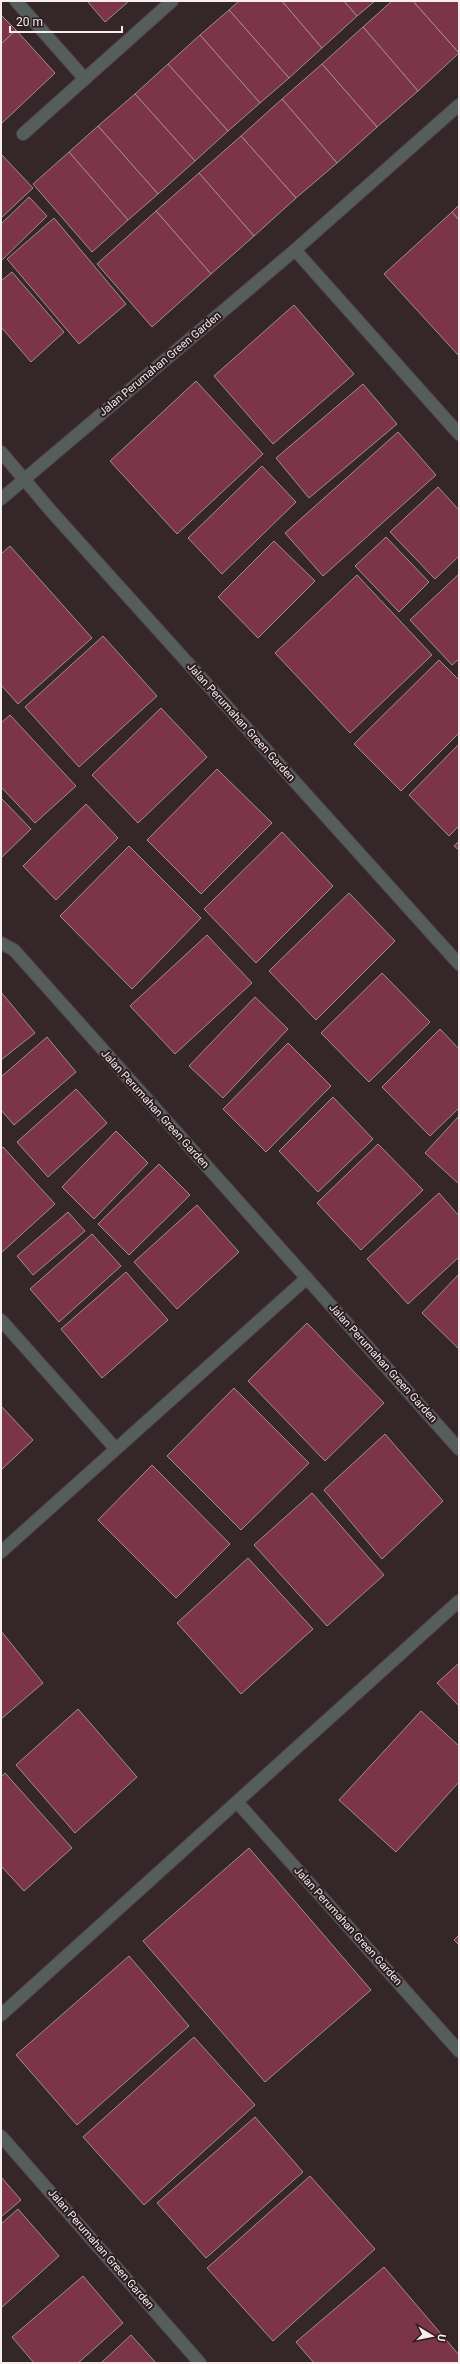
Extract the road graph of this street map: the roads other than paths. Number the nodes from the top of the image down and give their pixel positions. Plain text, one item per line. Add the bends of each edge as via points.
1 (16, 1) edge
2 (172, 1) edge
3 (84, 79) junction
4 (459, 105) edge
5 (23, 134) dead end
6 (295, 250) junction
7 (459, 434) edge
8 (1, 452) edge
9 (24, 478) junction
10 (1, 499) edge
11 (1, 943) edge
12 (459, 964) edge
13 (306, 1278) junction
14 (1, 1320) edge
15 (115, 1448) junction
16 (459, 1449) edge
17 (1, 1552) edge
18 (459, 1601) edge
19 (237, 1802) junction
20 (1, 2015) edge
21 (459, 2051) edge
22 (1, 2136) edge
23 (200, 2363) edge

1 - 3 street
2 - 3 street
3 - 5 street
4 - 6 street, Jalan Perumahan Green Garden
6 - 7 street
6 - 9 street, Jalan Perumahan Green Garden
8 - 9 street, Jalan Perumahan Green Garden
9 - 10 street, Jalan Perumahan Green Garden
9 - 12 street, Jalan Perumahan Green Garden
11 - 13 street, Jalan Perumahan Green Garden via 14,950
13 - 15 street
13 - 16 street, Jalan Perumahan Green Garden
14 - 15 street
15 - 17 street
18 - 19 street
19 - 20 street
19 - 21 street, Jalan Perumahan Green Garden
22 - 23 street, Jalan Perumahan Green Garden

